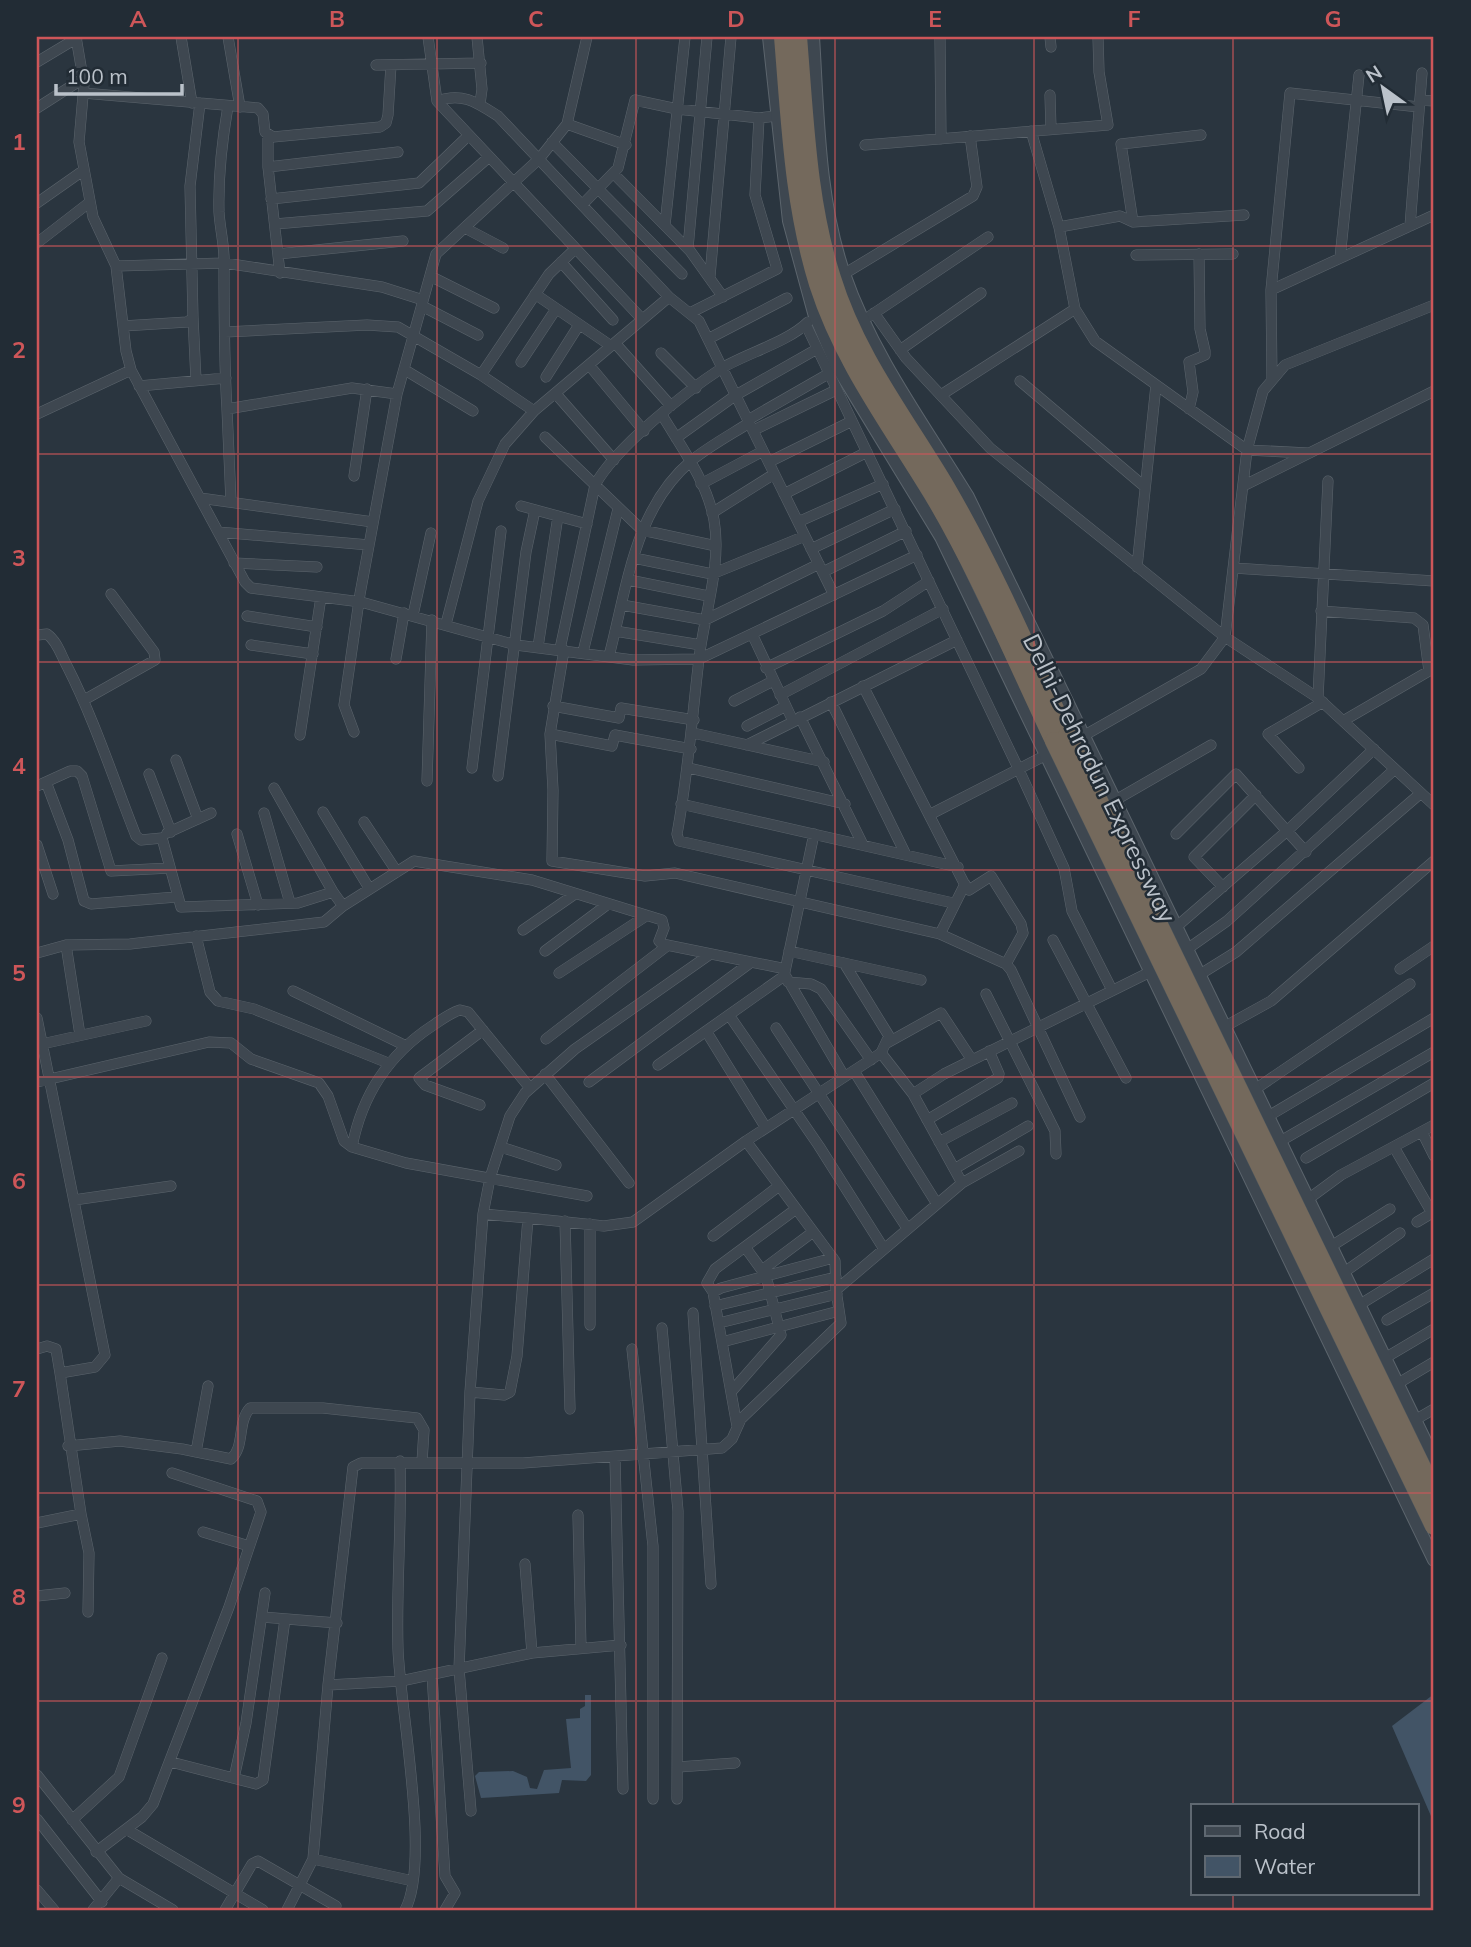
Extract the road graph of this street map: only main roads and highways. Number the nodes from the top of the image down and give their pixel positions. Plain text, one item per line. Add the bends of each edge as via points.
1 (783, 37) edge
2 (798, 37) edge
3 (1434, 1492) edge
4 (1434, 1526) edge

1 - 4 highway, Delhi-Dehradun Expressway, bridge via 799,208 818,285 835,330 960,546
2 - 3 highway, Delhi-Dehradun Expressway, bridge via 814,205 825,256 849,324 881,387 974,539

